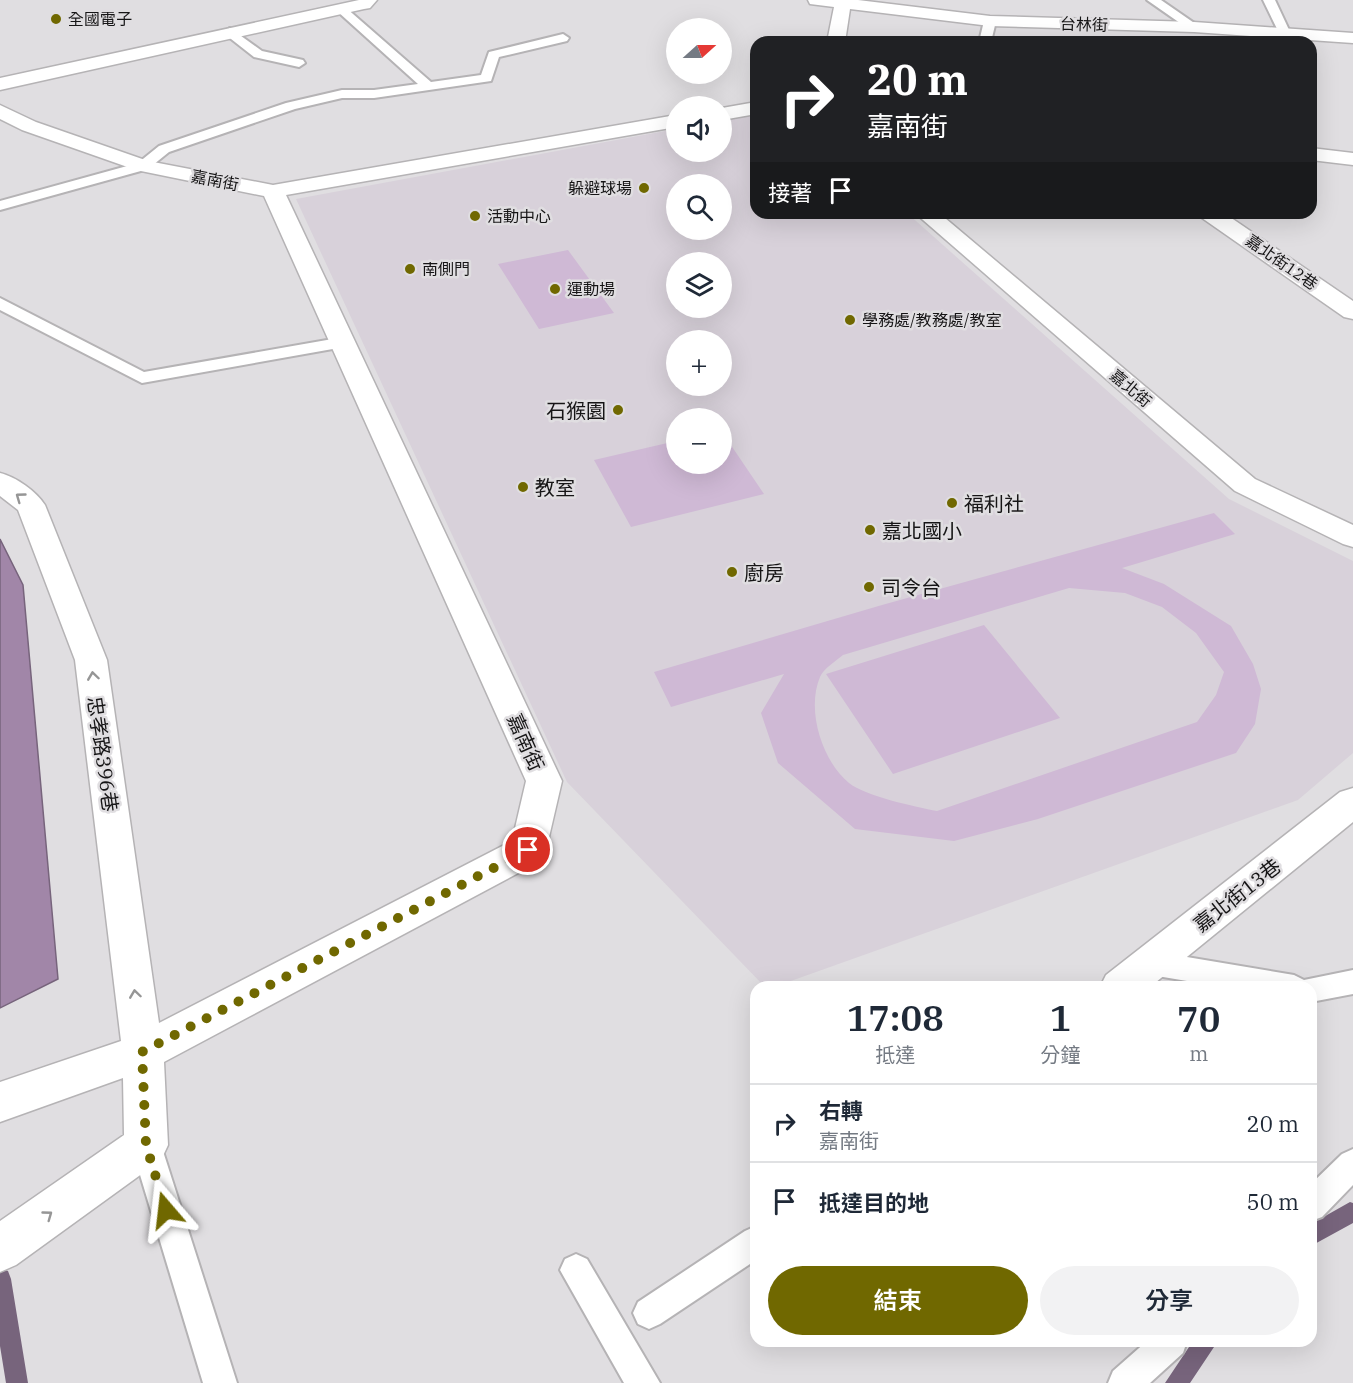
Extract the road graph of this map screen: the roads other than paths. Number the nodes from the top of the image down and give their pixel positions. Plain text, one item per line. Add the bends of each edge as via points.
1 (369, 0) edge
2 (816, 0) edge
3 (955, 0) edge
4 (1152, 0) edge
5 (1269, 0) edge
6 (842, 1) edge
7 (341, 9) junction
8 (990, 21) junction
9 (1194, 27) junction
10 (230, 32) junction
11 (1284, 32) junction
12 (837, 36) edge
13 (986, 36) edge
14 (563, 38) dead end
15 (1353, 38) edge
16 (299, 63) dead end
17 (0, 84) edge
18 (427, 86) junction
19 (750, 109) edge
20 (0, 111) edge
21 (732, 112) edge
22 (666, 123) edge
23 (1317, 155) edge
24 (1353, 159) edge
25 (143, 166) junction
26 (273, 190) junction
27 (0, 206) edge
28 (933, 219) edge
29 (1219, 219) edge
30 (0, 303) edge
31 (1353, 312) edge
32 (344, 342) junction
33 (0, 482) edge
34 (1353, 537) edge
35 (1353, 802) edge
36 (1151, 963) junction
37 (1128, 981) edge
38 (1258, 981) edge
39 (1353, 982) edge
40 (1317, 989) edge
41 (142, 1052) junction
42 (0, 1102) edge
43 (146, 1145) junction
44 (1353, 1164) edge
45 (1317, 1200) edge
46 (750, 1246) edge
47 (0, 1249) edge
48 (576, 1270) dead end
49 (649, 1313) dead end
50 (1164, 1347) edge
51 (220, 1383) edge
52 (643, 1383) edge
53 (1125, 1383) edge

1 - 7 street
2 - 6 street, 台林街
3 - 8 street
4 - 9 lane
5 - 11 lane
6 - 8 street, 台林街
6 - 12 street
7 - 10 street
7 - 18 lane
8 - 9 street, 台林街
8 - 13 lane
9 - 11 street, 台林街
10 - 16 lane via 258,54
10 - 17 street
11 - 15 street, 台林街
14 - 18 lane via 493,55 487,78
18 - 25 lane via 342,94 291,106 164,149
19 - 21 street
20 - 25 street, 嘉南街 via 29,126
22 - 26 street
23 - 24 street
25 - 26 street, 嘉南街
25 - 27 lane
26 - 32 street, 嘉南街
28 - 34 street, 嘉北街 via 1245,484
29 - 31 street, 嘉北街12巷
30 - 32 lane via 142,378
32 - 41 street, 嘉南街 via 544,781 528,850
41 -> 33 street, 忠孝路396巷 via 91,660 31,505
35 - 36 street, 嘉北街13巷
36 - 37 street, 嘉北街13巷
36 - 38 lane
39 - 40 lane
41 - 42 street, 嘉南街
41 - 43 street, 忠孝路396巷
47 -> 43 street
43 - 51 lane
44 - 45 lane
46 - 49 lane
48 - 52 lane
50 - 53 lane

